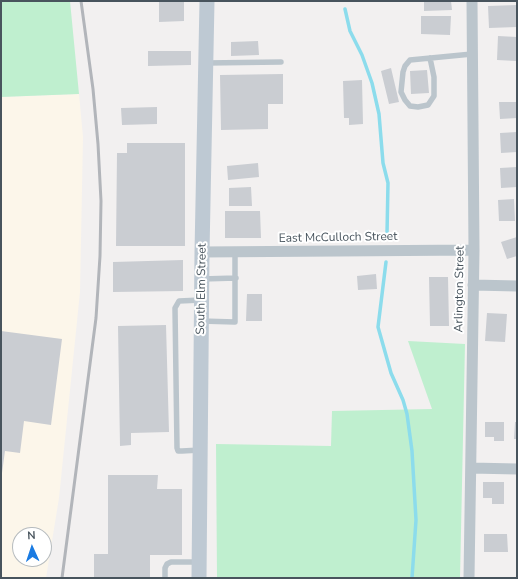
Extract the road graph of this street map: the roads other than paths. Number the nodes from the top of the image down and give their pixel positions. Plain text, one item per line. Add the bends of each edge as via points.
1 (207, 1) edge
2 (472, 1) edge
3 (472, 54) junction
4 (430, 58) junction
5 (281, 62) dead end
6 (206, 64) junction
7 (474, 250) junction
8 (202, 252) junction
9 (235, 252) junction
10 (236, 278) junction
11 (202, 279) junction
12 (473, 285) junction
13 (517, 286) edge
14 (201, 300) junction
15 (201, 321) junction
16 (200, 450) junction
17 (471, 468) junction
18 (517, 469) edge
19 (199, 562) junction
20 (165, 578) edge
21 (199, 578) edge
22 (469, 578) edge

1 - 6 street, South Elm Street
2 - 3 street, Arlington Street
3 - 4 lane
3 - 7 street, Arlington Street
4 - 4 lane via 410,60 402,72 401,92 410,106 428,105 434,96
5 - 6 lane
6 - 8 street, South Elm Street
7 - 9 street, East McCulloch Street
7 - 12 street, Arlington Street
8 - 9 street, East McCulloch Street
8 - 11 street, South Elm Street
9 - 10 lane
10 - 11 lane
10 - 15 lane via 235,322
11 - 14 street, South Elm Street
12 - 13 street
12 - 17 street, Arlington Street
14 - 15 street, South Elm Street
14 - 16 lane via 179,301 175,308 177,448 178,451
15 - 16 street, South Elm Street
16 - 19 street, South Elm Street
17 - 18 street
17 - 22 street, Arlington Street
19 - 20 lane via 171,562 165,568
19 - 21 street, South Elm Street

